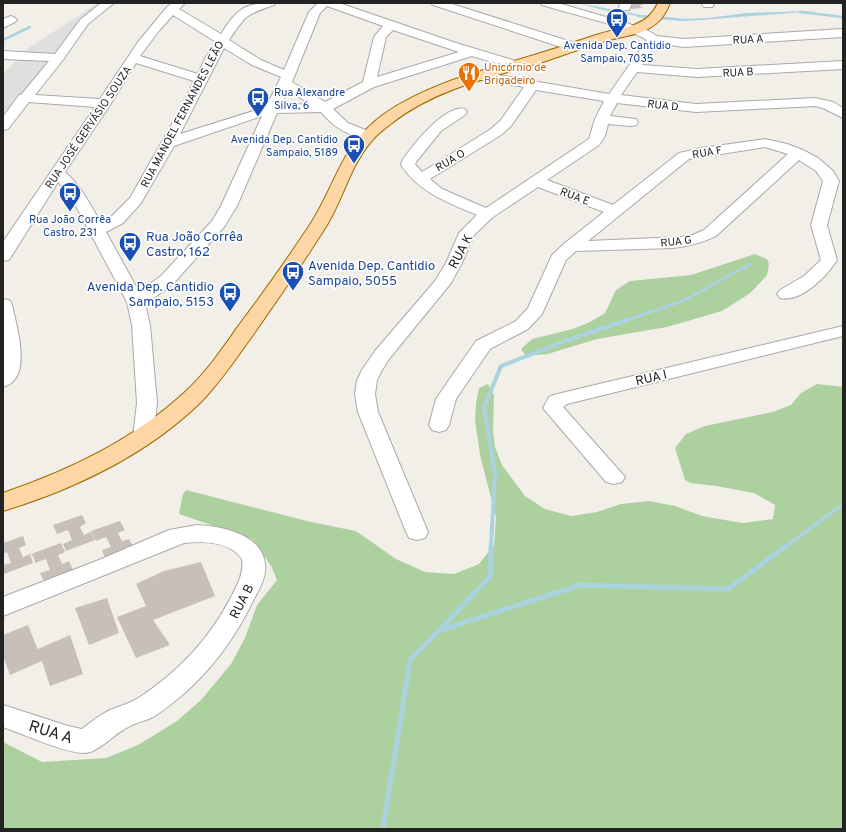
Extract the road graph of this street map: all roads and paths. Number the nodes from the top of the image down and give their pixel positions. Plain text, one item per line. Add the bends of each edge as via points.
1 (108, 3) edge
2 (270, 3) edge
3 (324, 3) edge
4 (328, 3) edge
5 (437, 3) edge
6 (546, 3) edge
7 (664, 3) edge
8 (175, 6) edge
9 (480, 6) dead end
10 (466, 12) junction
11 (392, 25) junction
12 (631, 29) junction
13 (843, 33) edge
14 (654, 39) junction
15 (222, 40) junction
16 (574, 47) junction
17 (472, 52) junction
18 (3, 55) edge
19 (58, 58) junction
20 (134, 58) junction
21 (515, 65) junction
22 (843, 65) edge
23 (634, 68) junction
24 (481, 76) junction
25 (202, 79) junction
26 (286, 79) junction
27 (369, 84) junction
28 (532, 86) junction
29 (24, 98) junction
30 (612, 99) junction
31 (103, 103) junction
32 (326, 108) junction
33 (273, 109) junction
34 (460, 112) dead end
35 (843, 114) edge
36 (602, 119) junction
37 (630, 122) dead end
38 (3, 126) edge
39 (368, 136) junction
40 (168, 143) junction
41 (798, 154) junction
42 (57, 173) junction
43 (420, 179) junction
44 (536, 181) junction
45 (615, 211) junction
46 (487, 214) junction
47 (97, 231) junction
48 (571, 246) junction
49 (3, 256) edge
50 (786, 294) dead end
51 (136, 302) junction
52 (3, 304) edge
53 (843, 331) edge
54 (8, 355) edge
55 (3, 381) edge
56 (147, 403) junction
57 (164, 422) junction
58 (439, 425) dead end
59 (143, 437) junction
60 (614, 477) dead end
61 (3, 502) edge
62 (417, 532) dead end
63 (3, 607) edge
64 (3, 716) edge
65 (118, 719) joint

1 - 19 street via 84,22
2 - 15 street, RUA MANOEL FERNANDES LEÃO via 241,14
3 - 26 street via 315,12
4 - 11 street
5 - 10 street
6 - 12 street
7 - 12 main road via 654,19 639,28
8 - 15 street
8 - 20 street, RUA JOSÉ GERVÁSIO SOUZA via 156,25
9 - 10 street
10 - 16 street
11 - 17 street
11 - 27 street via 380,37
12 - 14 street
12 - 16 main road
13 - 14 street, RUA A via 684,43
14 - 23 street, RUA K
15 - 25 street, RUA MANOEL FERNANDES LEÃO
15 - 26 street
16 - 21 main road
17 - 21 street
17 - 27 street
18 - 19 street
19 - 29 street
20 - 25 street
20 - 31 street, RUA JOSÉ GERVÁSIO SOUZA
21 - 24 main road
22 - 23 street, RUA B via 697,73
23 - 30 street, RUA K
24 - 28 street, RUA D
24 - 39 main road via 423,97 394,114
25 - 40 street, RUA MANOEL FERNANDES LEÃO
26 - 32 street
26 - 33 street
27 - 32 street
28 - 30 street, RUA D
28 - 43 street, RUA O via 506,123 496,132
29 - 31 street
29 - 38 street
30 - 35 street, RUA D via 706,109 815,102 828,105
30 - 36 street, RUA K
31 - 42 street, RUA JOSÉ GERVÁSIO SOUZA
32 - 33 street
32 - 39 street via 343,126
33 - 40 street
33 - 51 street via 260,133 239,186 221,218 167,280
34 - 43 street via 436,128 409,161 410,168
36 - 37 street
36 - 44 street, RUA K via 594,142
39 - 57 main road via 354,156 322,220 263,308 206,384
40 - 47 street, RUA MANOEL FERNANDES LEÃO via 136,200 117,220
41 - 45 street, RUA F via 778,145 765,143 684,156
41 - 48 street, RUA G via 710,233 695,240
41 - 50 street, RUA F via 815,162 830,177 820,220 829,260 808,283
42 - 47 street via 70,184
42 - 49 street, RUA JOSÉ GERVÁSIO SOUZA
43 - 46 street, RUA O via 437,192
44 - 45 street, RUA E
44 - 46 street, RUA K
45 - 48 street, RUA F
46 - 62 street, RUA K via 467,233 442,283 382,355 367,380 368,412
47 - 51 street
48 - 58 street, RUA F via 558,259 536,310 529,319 487,342 479,350 446,399
51 - 56 street via 141,325
52 - 54 street
53 - 60 street, RUA I via 567,397 556,402 553,408
54 - 55 street via 8,375
56 - 57 street
56 - 59 street
57 - 59 main road
59 - 61 main road via 64,480
63 - 65 street, RUA B via 177,536 210,533 243,545 250,552 254,567 253,577 228,626 203,658 166,693 148,706
64 - 65 street, RUA A via 68,738 85,741

